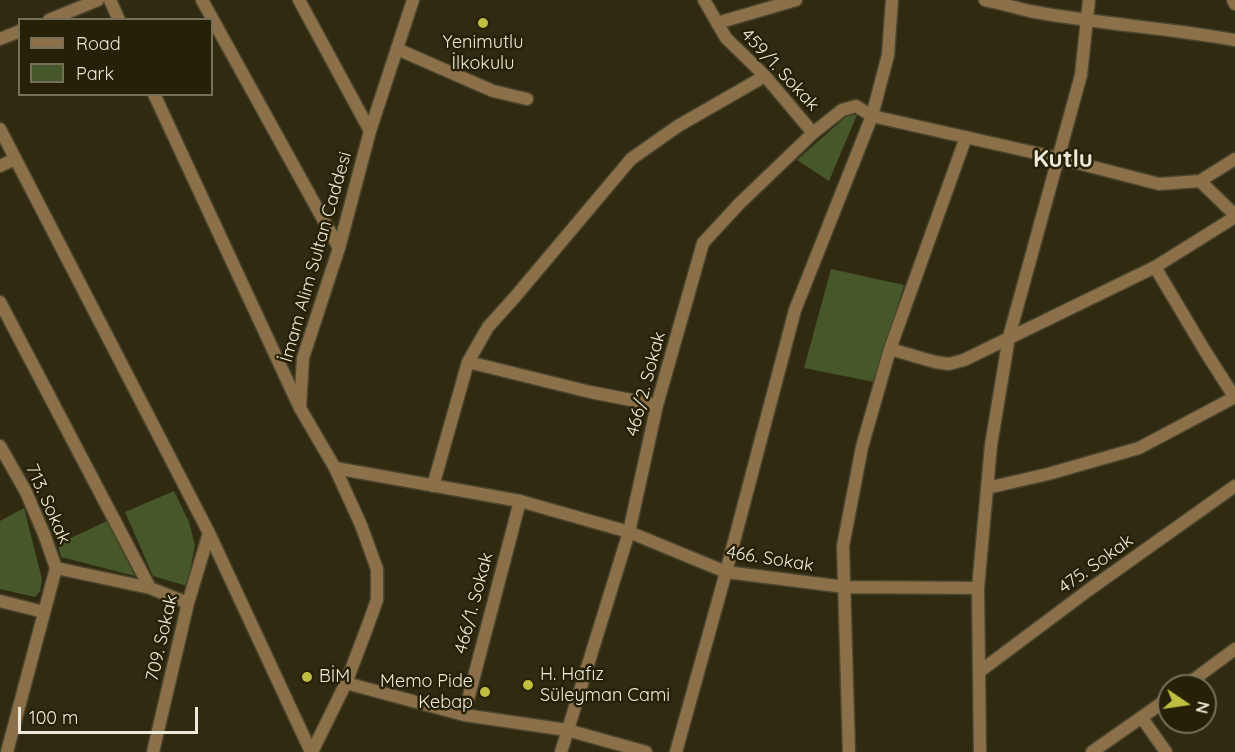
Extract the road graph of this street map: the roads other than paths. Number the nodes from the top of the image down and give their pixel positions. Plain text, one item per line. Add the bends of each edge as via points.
1 (98, 0) edge
2 (110, 0) edge
3 (202, 0) edge
4 (299, 0) edge
5 (413, 0) edge
6 (704, 0) edge
7 (796, 0) edge
8 (892, 0) edge
9 (985, 0) edge
10 (1089, 0) edge
11 (1007, 2) edge
12 (54, 18) edge
13 (118, 18) edge
14 (212, 18) edge
15 (213, 20) edge
16 (1087, 20) junction
17 (717, 23) junction
18 (18, 32) edge
19 (0, 39) edge
20 (1235, 40) edge
21 (397, 49) junction
22 (765, 76) junction
23 (155, 96) edge
24 (527, 99) dead end
25 (872, 116) junction
26 (0, 129) edge
27 (370, 130) junction
28 (813, 133) junction
29 (966, 137) junction
30 (1058, 158) junction
31 (15, 159) junction
32 (1235, 159) edge
33 (0, 166) edge
34 (1200, 181) junction
35 (1235, 216) edge
36 (339, 248) junction
37 (1155, 267) junction
38 (0, 302) edge
39 (1010, 338) junction
40 (890, 349) junction
41 (468, 362) junction
42 (1235, 398) edge
43 (657, 405) junction
44 (300, 408) junction
45 (0, 446) edge
46 (335, 468) junction
47 (433, 486) junction
48 (1235, 486) edge
49 (987, 488) junction
50 (520, 501) junction
51 (629, 532) junction
52 (209, 533) junction
53 (56, 568) junction
54 (726, 572) junction
55 (845, 587) junction
56 (150, 588) junction
57 (978, 588) junction
58 (0, 601) edge
59 (188, 603) junction
60 (44, 612) junction
61 (1235, 649) edge
62 (979, 672) junction
63 (1201, 674) edge
64 (346, 683) junction
65 (1157, 707) edge
66 (464, 715) junction
67 (1142, 718) junction
68 (567, 730) junction
69 (7, 752) edge
70 (153, 752) edge
71 (312, 752) edge
72 (561, 752) edge
73 (646, 752) edge
74 (676, 752) edge
75 (849, 752) edge
76 (980, 752) edge
77 (1092, 752) edge
78 (1166, 752) edge

1 - 12 street
2 - 13 street
3 - 14 street
4 - 27 street
5 - 21 street, İmam Alim Sultan Caddesi
6 - 17 street, 459/1. Sokak
7 - 17 street
8 - 25 street via 888,55
9 - 11 street
10 - 16 street
11 - 16 street via 1033,11
15 - 36 street
16 - 20 street
16 - 30 street via 1081,75
17 - 22 street, 459/1. Sokak via 726,38
18 - 19 street
21 - 24 street via 493,91
21 - 27 street, İmam Alim Sultan Caddesi
22 - 28 street, 459/1. Sokak
22 - 41 street via 678,126 631,159 488,327
23 - 44 street
25 - 28 street, 466/2. Sokak via 856,106 842,110
25 - 29 street, 466/2. Sokak
25 - 54 street via 795,310
26 - 31 street
27 - 36 street, İmam Alim Sultan Caddesi
28 - 43 street, 466/2. Sokak via 703,243
29 - 30 street, 466/2. Sokak
29 - 40 street
30 - 34 street, 466/2. Sokak via 1159,184
30 - 39 street
31 - 33 street
31 - 52 street
32 - 34 street
34 - 35 street
35 - 37 street
36 - 44 street, İmam Alim Sultan Caddesi via 303,358
37 - 39 street
37 - 42 street
38 - 56 street
39 - 40 street via 949,364
39 - 49 street
40 - 55 street via 862,447 843,546
41 - 43 street
41 - 47 street
42 - 49 street via 1139,448
43 - 51 street, 466/2. Sokak
44 - 46 street
45 - 53 street, 713. Sokak via 26,492
46 - 47 street, 466. Sokak
46 - 64 street via 377,570 377,600
47 - 50 street, 466. Sokak
48 - 62 street, 475. Sokak
49 - 57 street
50 - 51 street, 466. Sokak
50 - 66 street, 466/1. Sokak
51 - 54 street, 466. Sokak
51 - 68 street, 466/2. Sokak
52 - 59 street, 709. Sokak
52 - 71 street
53 - 56 street
53 - 60 street, 713. Sokak
54 - 55 street, 466. Sokak
54 - 74 street
55 - 57 street, 466. Sokak
55 - 75 street
56 - 59 street
57 - 62 street
58 - 60 street
59 - 70 street, 709. Sokak
60 - 69 street, 713. Sokak
61 - 63 street
62 - 76 street
64 - 66 street
64 - 71 street
65 - 67 street
66 - 68 street
67 - 77 street
67 - 78 street
68 - 72 street, 466/2. Sokak
68 - 73 street

